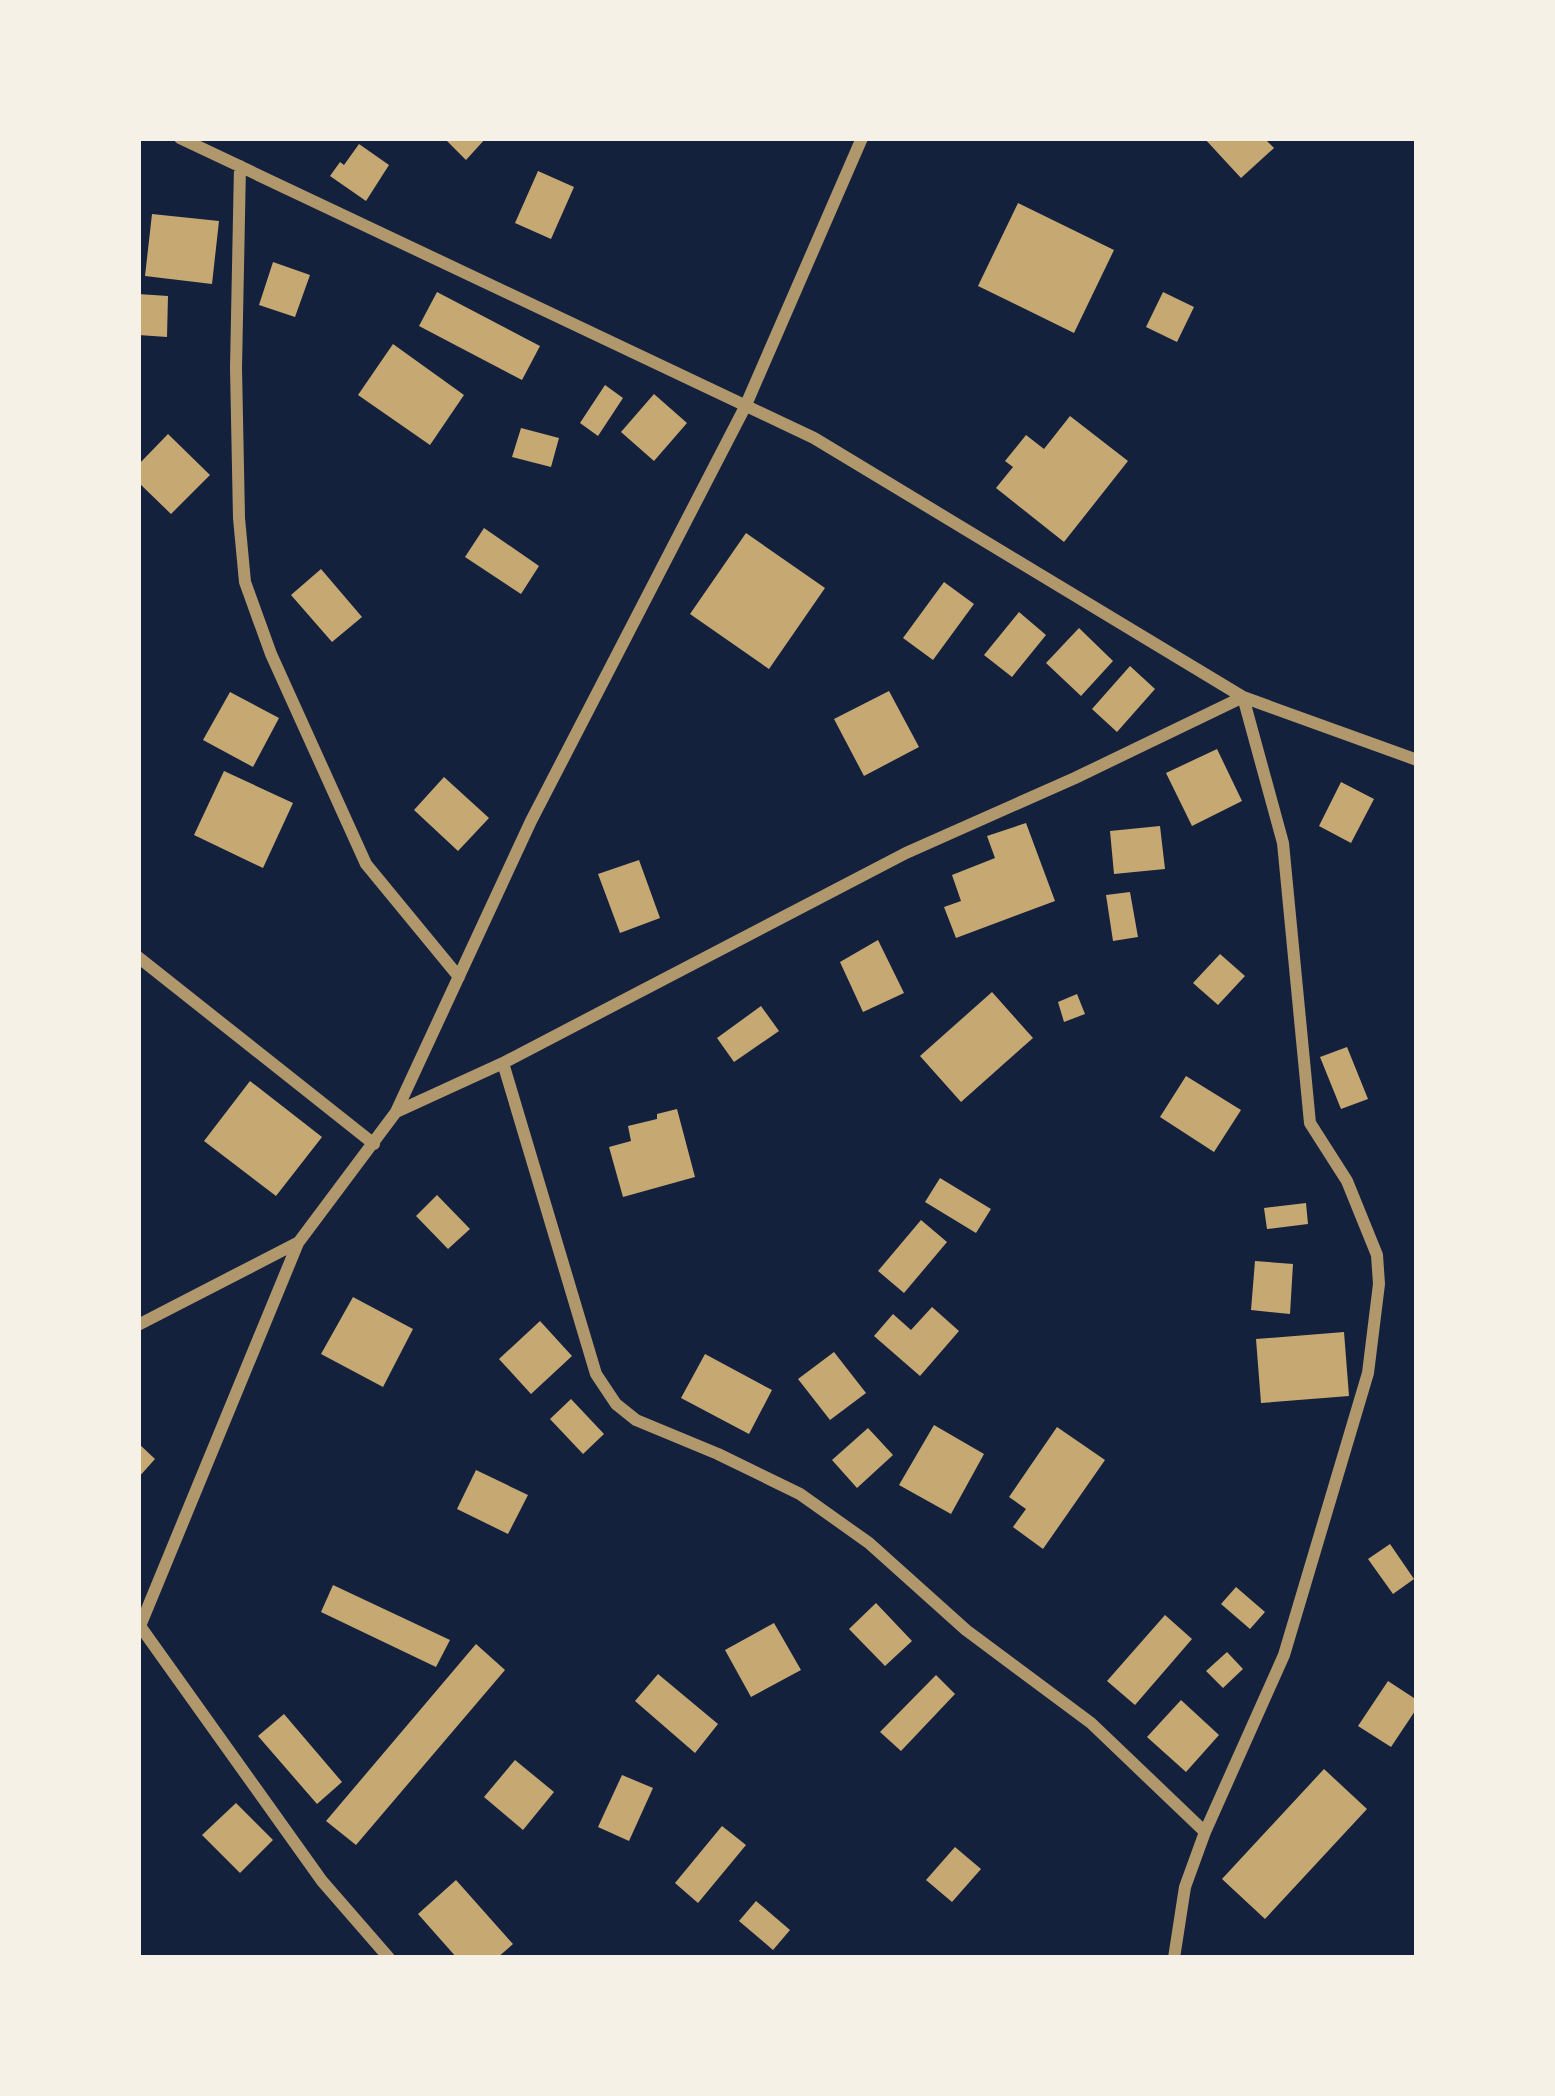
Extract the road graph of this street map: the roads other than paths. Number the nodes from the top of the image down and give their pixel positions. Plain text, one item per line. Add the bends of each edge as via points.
1 (862, 138) edge
2 (189, 140) edge
3 (240, 166) junction
4 (745, 406) junction
5 (1243, 697) junction
6 (1417, 760) edge
7 (138, 957) edge
8 (459, 977) junction
9 (502, 1063) junction
10 (396, 1112) junction
11 (374, 1144) junction
12 (298, 1243) junction
13 (138, 1324) edge
14 (139, 1629) edge
15 (1204, 1832) junction
16 (389, 1958) edge
17 (1174, 1958) edge

1 - 4 street
2 - 3 street
3 - 4 street
3 - 8 street via 236,368 245,582 366,864
4 - 5 street via 814,438
4 - 8 street
5 - 6 street
5 - 9 street via 906,853
5 - 15 street via 1283,843 1310,1123 1347,1181 1377,1255 1379,1284 1368,1373 1284,1655
7 - 11 street
8 - 10 street
9 - 10 street
9 - 15 street via 596,1374 616,1404 800,1494 1091,1723
10 - 11 street
11 - 12 street
12 - 13 street
12 - 14 street
14 - 16 street via 322,1880
15 - 17 street

